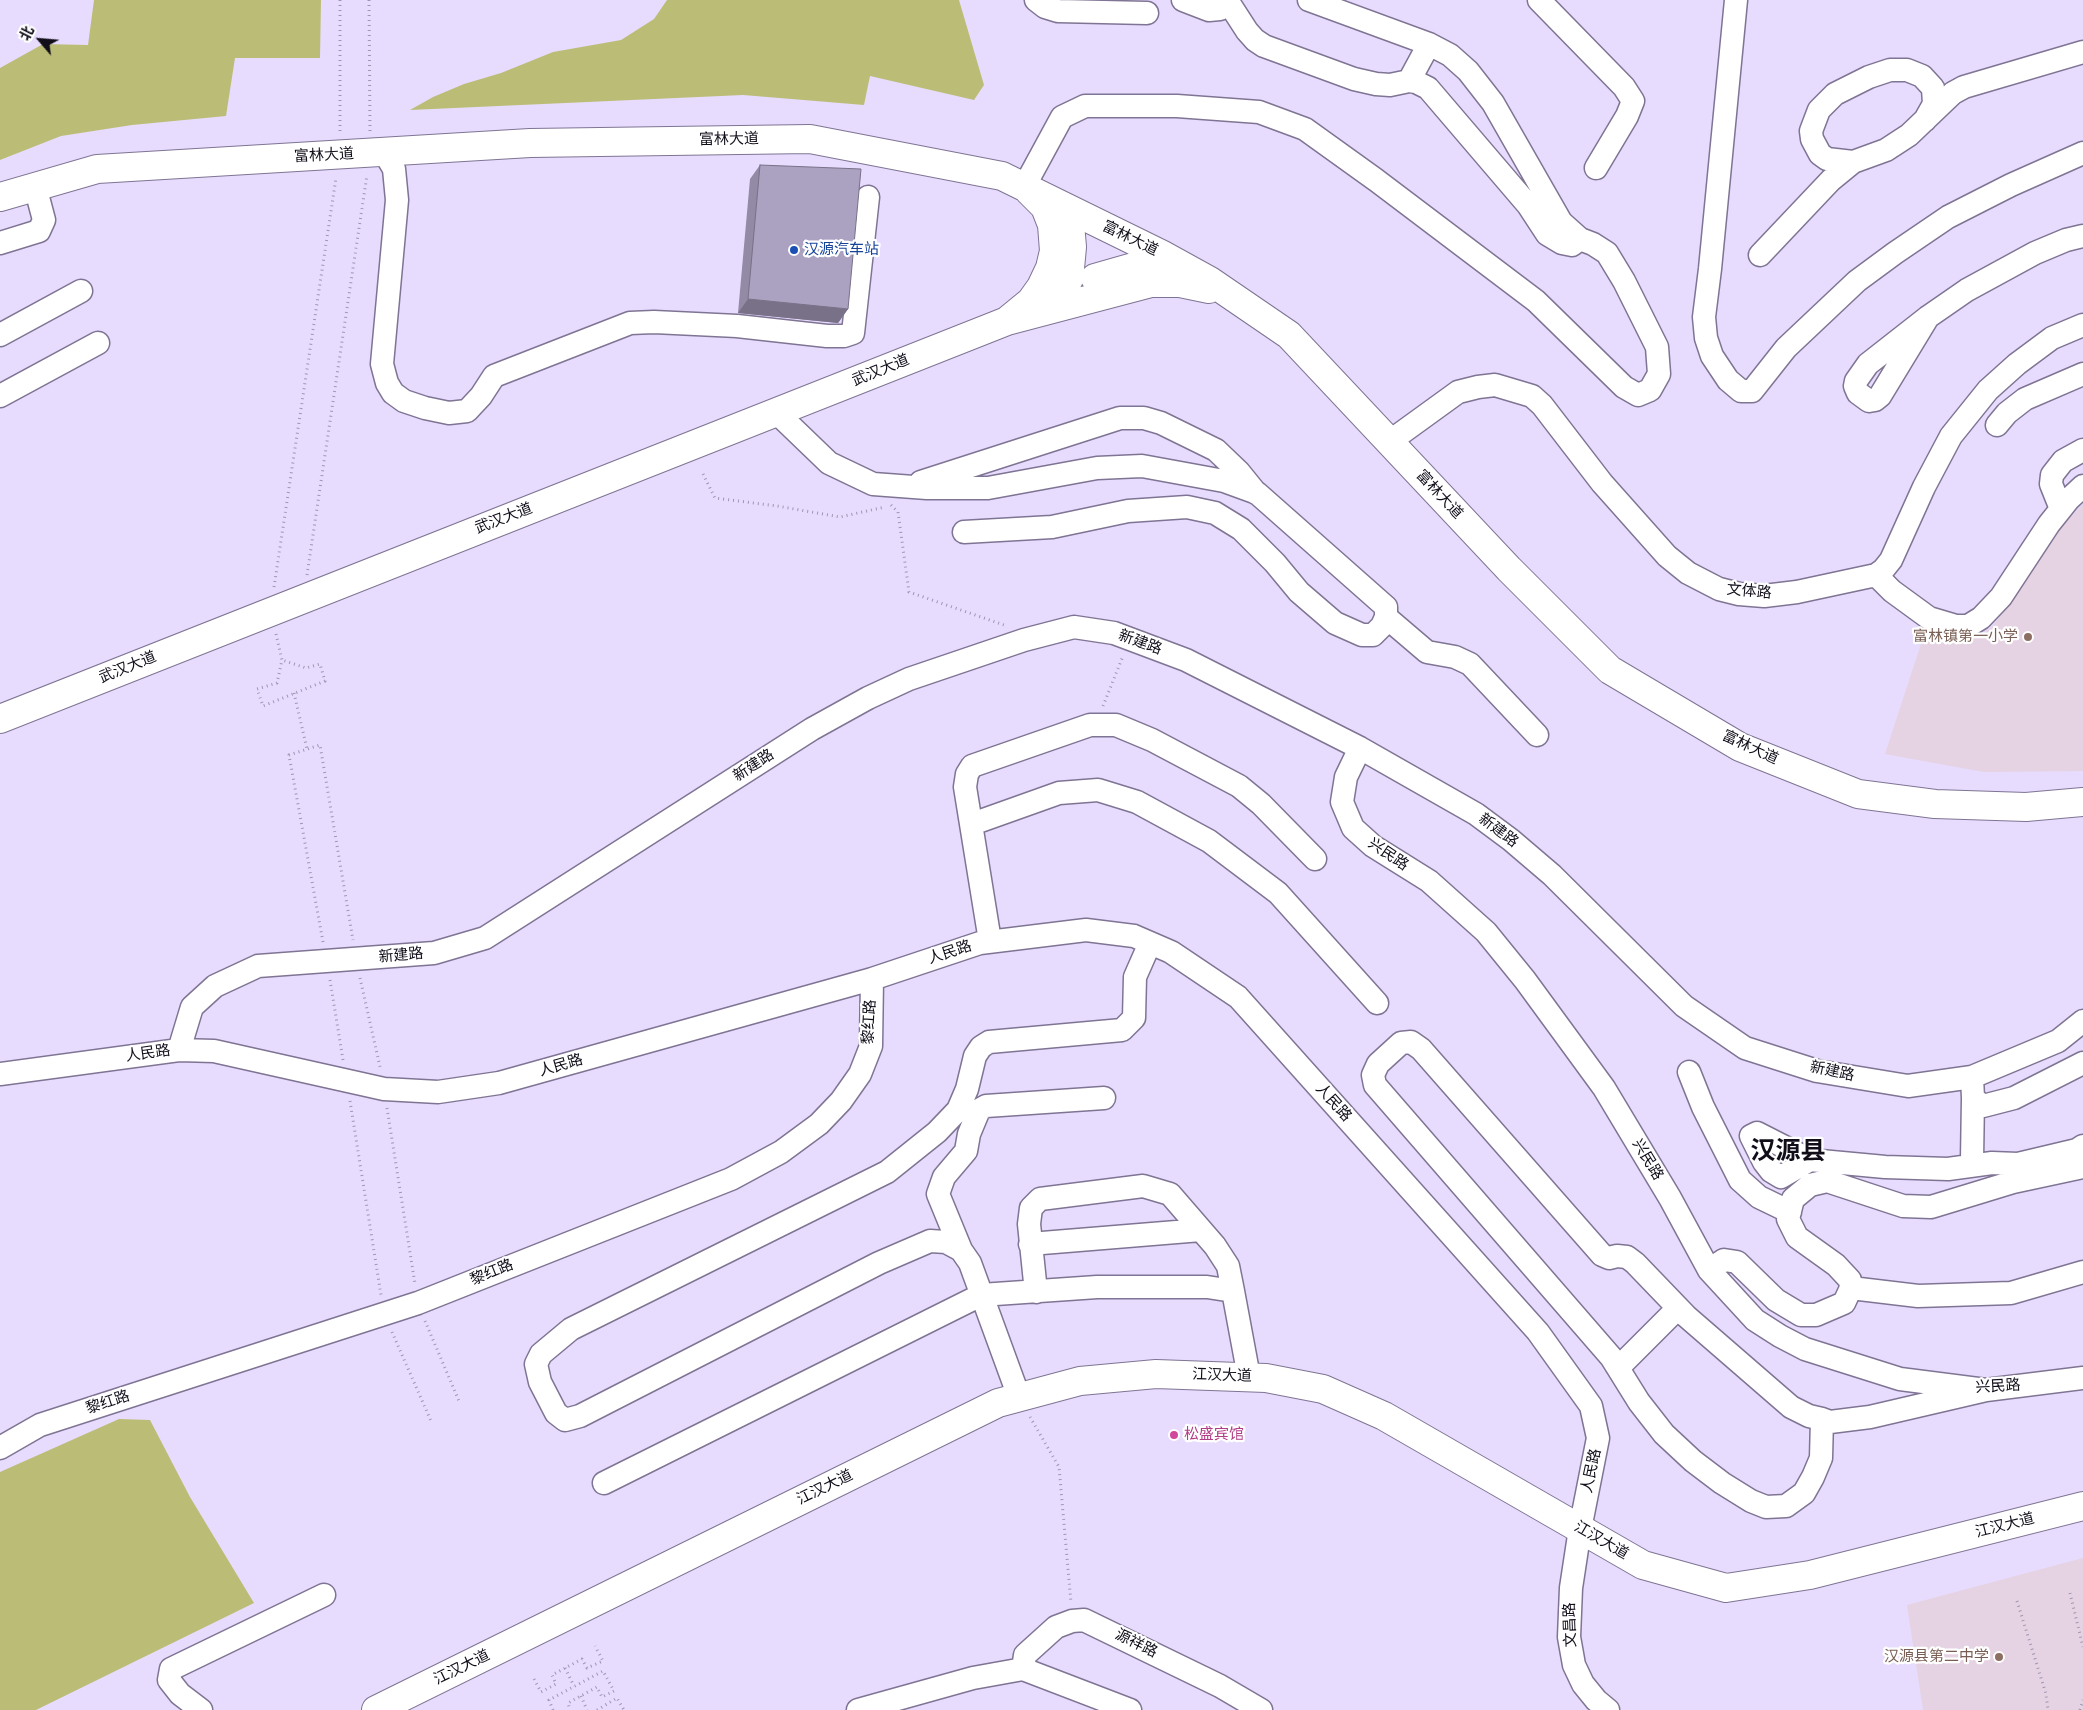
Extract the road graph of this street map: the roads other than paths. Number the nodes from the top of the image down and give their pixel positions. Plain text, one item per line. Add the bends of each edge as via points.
1 (1036, 0) edge
2 (1183, 0) edge
3 (1227, 0) edge
4 (1309, 0) edge
5 (1539, 0) edge
6 (1736, 0) edge
7 (1146, 13) dead end
8 (1429, 44) junction
9 (2083, 52) edge
10 (1409, 81) junction
11 (1925, 120) junction
12 (377, 152) junction
13 (2083, 154) edge
14 (1852, 162) junction
15 (1596, 168) dead end
16 (35, 186) junction
17 (1024, 187) junction
18 (0, 197) edge
19 (868, 197) dead end
20 (1062, 206) junction
21 (2083, 236) edge
22 (1580, 239) junction
23 (0, 244) edge
24 (1760, 255) dead end
25 (1174, 261) junction
26 (81, 291) dead end
27 (1241, 302) junction
28 (1928, 318) dead end
29 (1008, 321) junction
30 (2083, 325) edge
31 (0, 335) edge
32 (98, 343) dead end
33 (2083, 374) edge
34 (0, 396) edge
35 (776, 412) junction
36 (1997, 425) dead end
37 (1389, 442) junction
38 (2083, 450) edge
39 (906, 486) junction
40 (2083, 486) edge
41 (1256, 493) junction
42 (2061, 509) junction
43 (964, 532) dead end
44 (1876, 575) junction
45 (1386, 617) junction
46 (0, 720) edge
47 (1537, 735) dead end
48 (1360, 748) junction
49 (2083, 802) edge
50 (972, 824) junction
51 (1314, 860) dead end
52 (990, 942) junction
53 (1150, 943) junction
54 (872, 979) junction
55 (1376, 1004) dead end
56 (2083, 1021) edge
57 (179, 1050) junction
58 (2083, 1063) edge
59 (1689, 1072) dead end
60 (0, 1074) edge
61 (1973, 1088) junction
62 (1104, 1098) dead end
63 (2083, 1146) edge
64 (1810, 1160) dead end
65 (1970, 1166) junction
66 (2083, 1167) edge
67 (1790, 1212) junction
68 (1201, 1230) junction
69 (1030, 1244) junction
70 (961, 1250) junction
71 (1709, 1270) junction
72 (2083, 1272) edge
73 (1851, 1288) junction
74 (1233, 1291) junction
75 (1036, 1292) junction
76 (982, 1295) junction
77 (1678, 1308) junction
78 (1618, 1368) junction
79 (1249, 1377) junction
80 (2083, 1378) edge
81 (1986, 1390) junction
82 (1019, 1397) junction
83 (1822, 1419) junction
84 (0, 1448) edge
85 (604, 1483) dead end
86 (2083, 1506) edge
87 (1580, 1529) junction
88 (324, 1595) dead end
89 (1023, 1669) junction
90 (201, 1710) edge
91 (376, 1710) edge
92 (858, 1710) edge
93 (1130, 1710) edge
94 (1261, 1710) edge
95 (1608, 1710) edge

1 - 7 street via 1058,11
2 - 3 street via 1209,10 1220,9
3 - 10 street via 1247,31 1264,46 1361,81 1390,85
4 - 8 street
5 - 15 street via 1624,87 1633,101
6 - 13 street via 1704,317 1712,356 1740,391 1752,391 1786,348 1857,281 1903,248 1948,217
8 - 10 street
8 - 22 street via 1450,55 1468,71 1493,103 1561,222
9 - 11 street via 1964,86
10 - 22 street via 1428,88 1528,205 1547,234 1562,244 1572,245
11 - 14 street via 1886,150
11 - 14 street via 1934,104 1933,88 1922,76 1907,70 1890,70 1835,94 1819,110 1811,131 1812,140 1827,159
12 - 16 main road, 富林大道 via 97,168
12 - 17 main road, 富林大道 via 530,143 810,139 1002,176
12 - 19 street via 394,169 397,200 382,364 387,383 393,393 404,401 449,413 467,411 494,376 630,323 737,326 827,336 852,333
14 - 24 street via 1830,180
16 - 18 main road, 富林大道
16 - 23 street via 44,220 39,231
17 - 20 main road, 富林大道
17 - 22 street via 1062,117 1085,106 1176,106 1259,112 1305,129 1536,301 1624,387 1638,395 1650,390 1659,374 1657,347 1607,253
17 - 29 main road via 1045,207 1052,225 1054,251 1041,287 1031,301
20 - 25 main road, 富林大道
20 - 29 main road via 1070,222 1069,279 1050,303
21 - 28 street via 2035,253 1967,290
25 - 27 main road, 富林大道
25 - 29 main road via 1144,264 1091,279 1063,301
26 - 31 street
27 - 29 main road via 1188,284 1151,283
27 - 37 main road, 富林大道 via 1289,335
29 - 35 main road, 武汉大道
30 - 44 street via 2052,338 1988,390 1951,436 1890,560
32 - 34 street
33 - 36 street via 2025,399
35 - 39 street via 829,463 873,484
35 - 46 main road, 武汉大道
37 - 44 street, 文体路 via 1458,392 1495,385 1532,396 1542,405 1602,483 1667,556 1719,589 1764,596
37 - 49 main road, 富林大道 via 1610,670 1740,746 1858,794 1935,804 2026,807
38 - 42 street via 2063,461 2052,475 2051,484
39 - 41 street via 988,488 1097,468 1142,466 1224,481
39 - 41 street via 1120,418 1144,418 1216,450
40 - 42 street
41 - 45 street via 1386,607
42 - 44 street via 2001,597 1981,618 1968,626 1929,618
43 - 45 street via 1052,527 1128,511 1187,507 1215,513 1241,529 1299,592 1335,623 1362,635 1373,635
45 - 47 street via 1427,652 1455,657 1470,664
48 - 57 street, 新建路 via 1186,660 1114,633 1074,627 1024,640 909,679 868,698 812,729 485,938 434,953 258,966 215,986 192,1007
48 - 61 street, 新建路 via 1476,814 1511,840 1552,875 1684,1006 1745,1048 1817,1071 1908,1086
48 - 71 street, 兴民路 via 1346,777 1342,802 1353,828 1373,846 1429,881 1486,932 1525,980 1604,1088
50 - 51 street via 965,787 972,766 1090,725 1116,725 1152,740 1239,786 1261,804
50 - 52 street
50 - 55 street via 1059,794 1098,790 1138,802 1209,841 1278,893
52 - 53 street, 人民路 via 1086,930 1134,936
52 - 54 street, 人民路
53 - 70 street via 1135,977 1134,1018 1122,1030 989,1042 975,1056 958,1110 937,1132 887,1172 571,1329 541,1354 536,1364 540,1382 556,1413 565,1420 580,1416 912,1248 930,1241 946,1242
53 - 87 street, 人民路 via 1171,952 1238,997 1538,1332 1591,1406 1598,1438
54 - 57 street, 人民路 via 499,1083 438,1092 384,1089 214,1051
54 - 84 street, 黎红路 via 871,1046 860,1074 819,1124 782,1152 731,1179 418,1303 40,1425
56 - 61 street, 新建路 via 2058,1041
57 - 60 street, 人民路
58 - 61 street via 2014,1098 1983,1106
59 - 67 street via 1740,1180 1759,1197
61 - 65 street
62 - 70 street via 986,1106 979,1110 966,1151 944,1177 938,1194
63 - 65 street via 2018,1164
64 - 65 street via 1930,1169
66 - 67 street via 2013,1182 1931,1208 1903,1206 1827,1182 1810,1185 1793,1199
67 - 73 street via 1788,1219 1798,1237 1836,1265 1850,1280
68 - 69 street
68 - 69 street via 1170,1194 1144,1186 1040,1199 1031,1208
68 - 74 street via 1228,1266
69 - 75 street
70 - 76 street
71 - 73 street via 1724,1260 1737,1262 1776,1300 1801,1315 1816,1316 1844,1302
71 - 81 street, 兴民路 via 1755,1320 1806,1349 1900,1379
72 - 73 street via 2011,1293 1918,1296
74 - 75 street via 1207,1287 1097,1287
74 - 79 street
75 - 76 street
76 - 82 street
76 - 85 street
77 - 78 street
77 - 78 street via 1627,1257 1602,1255 1421,1049 1411,1042 1401,1042 1392,1050 1378,1064 1373,1075 1374,1085
77 - 83 street via 1791,1407
78 - 83 street via 1664,1434 1722,1483 1766,1507 1786,1506 1804,1492 1821,1458
79 - 82 main road, 江汉大道 via 1156,1374 1080,1381
79 - 87 main road, 江汉大道 via 1323,1389 1384,1416
80 - 81 street, 兴民路
81 - 83 street via 1870,1417 1830,1422
82 - 91 main road, 江汉大道 via 998,1403
86 - 87 main road, 江汉大道 via 1810,1574 1726,1588 1643,1565
87 - 95 street, 文昌路 via 1571,1588 1569,1637 1574,1665 1583,1684
88 - 90 street via 171,1669 170,1680 180,1694
89 - 92 street via 973,1678
89 - 93 street
89 - 94 street, 源祥路 via 1025,1655 1037,1642 1056,1627 1084,1620 1220,1686

